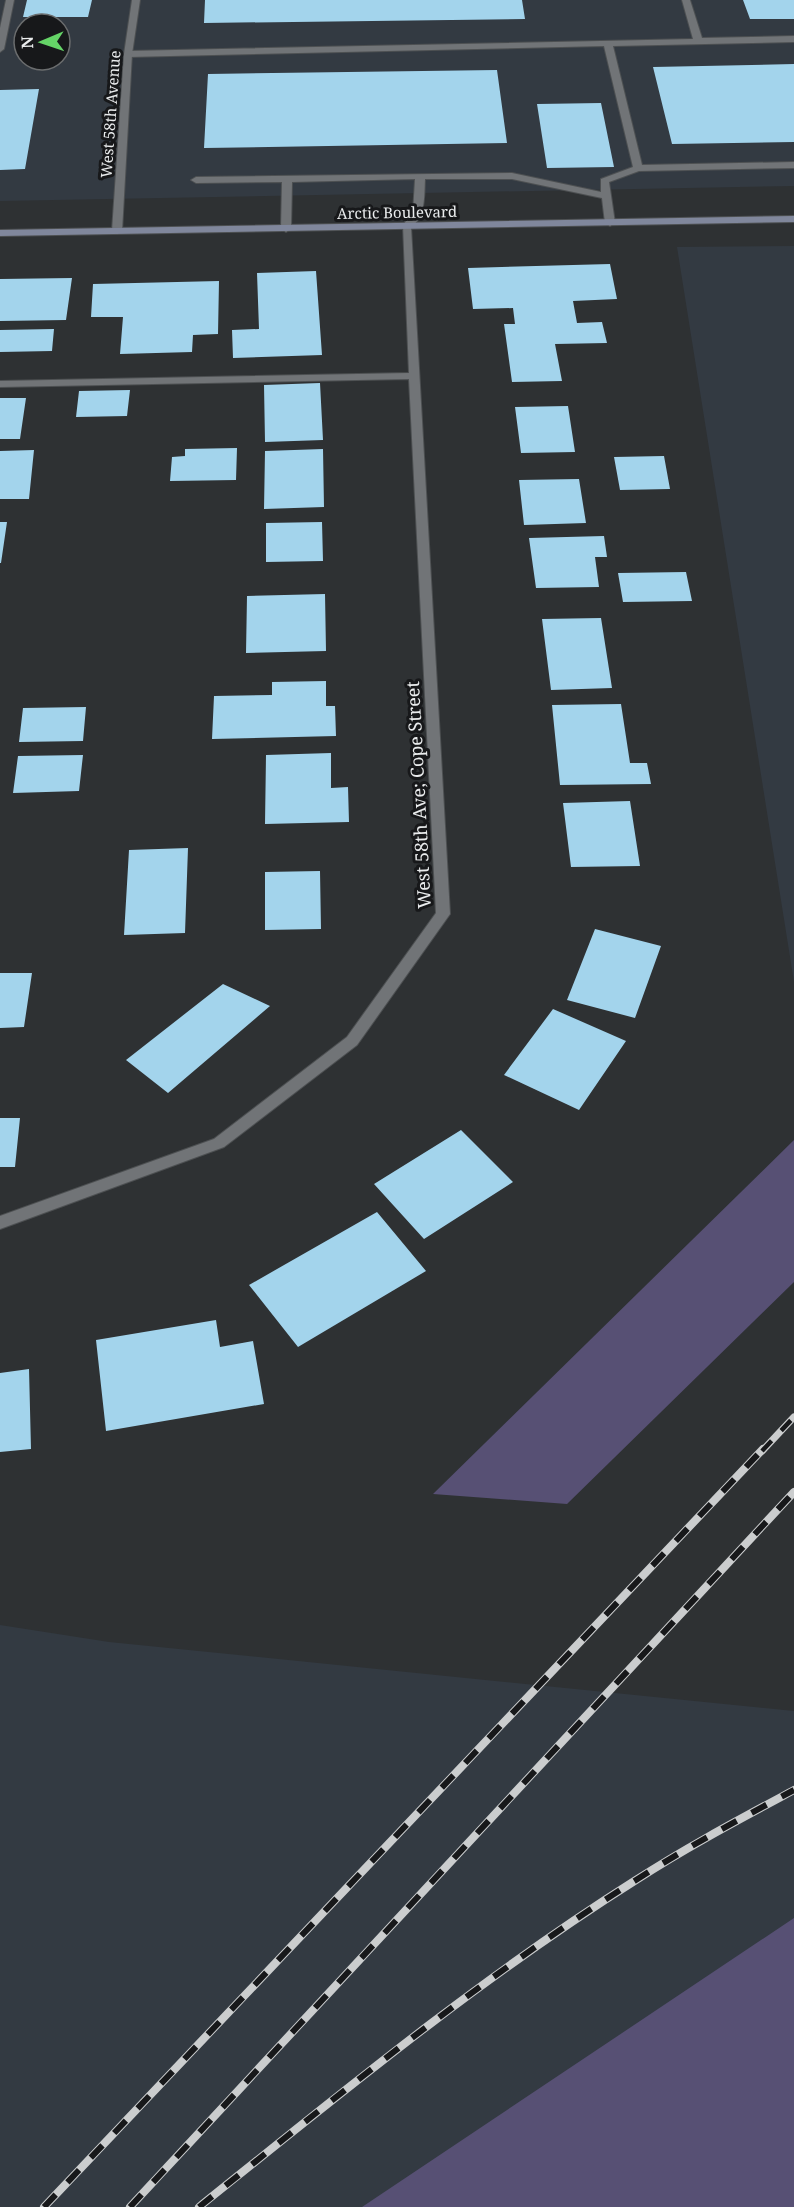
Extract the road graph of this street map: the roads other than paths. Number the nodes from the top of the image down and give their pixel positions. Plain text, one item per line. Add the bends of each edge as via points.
1 (10, 0) edge
2 (136, 0) edge
3 (686, 0) edge
4 (794, 39) edge
5 (698, 41) junction
6 (608, 43) junction
7 (0, 49) edge
8 (128, 54) junction
9 (794, 165) edge
10 (638, 168) junction
11 (420, 176) junction
12 (287, 178) junction
13 (196, 180) dead end
14 (607, 196) junction
15 (794, 219) edge
16 (610, 223) junction
17 (406, 227) junction
18 (286, 229) junction
19 (117, 231) junction
20 (0, 233) edge
21 (414, 376) junction
22 (0, 384) edge
23 (0, 1223) edge

1 - 7 street
2 - 8 street, West 58th Avenue
3 - 5 street
4 - 5 street
5 - 6 street
6 - 8 street
6 - 10 street
8 - 19 street, West 58th Avenue
9 - 10 street
10 - 14 street via 604,182
11 - 12 street
11 - 14 street via 512,176
11 - 17 street via 417,213
12 - 13 street
12 - 18 street
14 - 16 street
15 - 16 main road, Arctic Boulevard
16 - 17 main road, Arctic Boulevard
17 - 18 main road, Arctic Boulevard
17 - 21 street, West 58th Ave; Cope Street
18 - 19 main road, Arctic Boulevard
19 - 20 main road, Arctic Boulevard
21 - 22 street
21 - 23 street, West 58th Ave; Cope Street via 443,914 352,1041 219,1143

